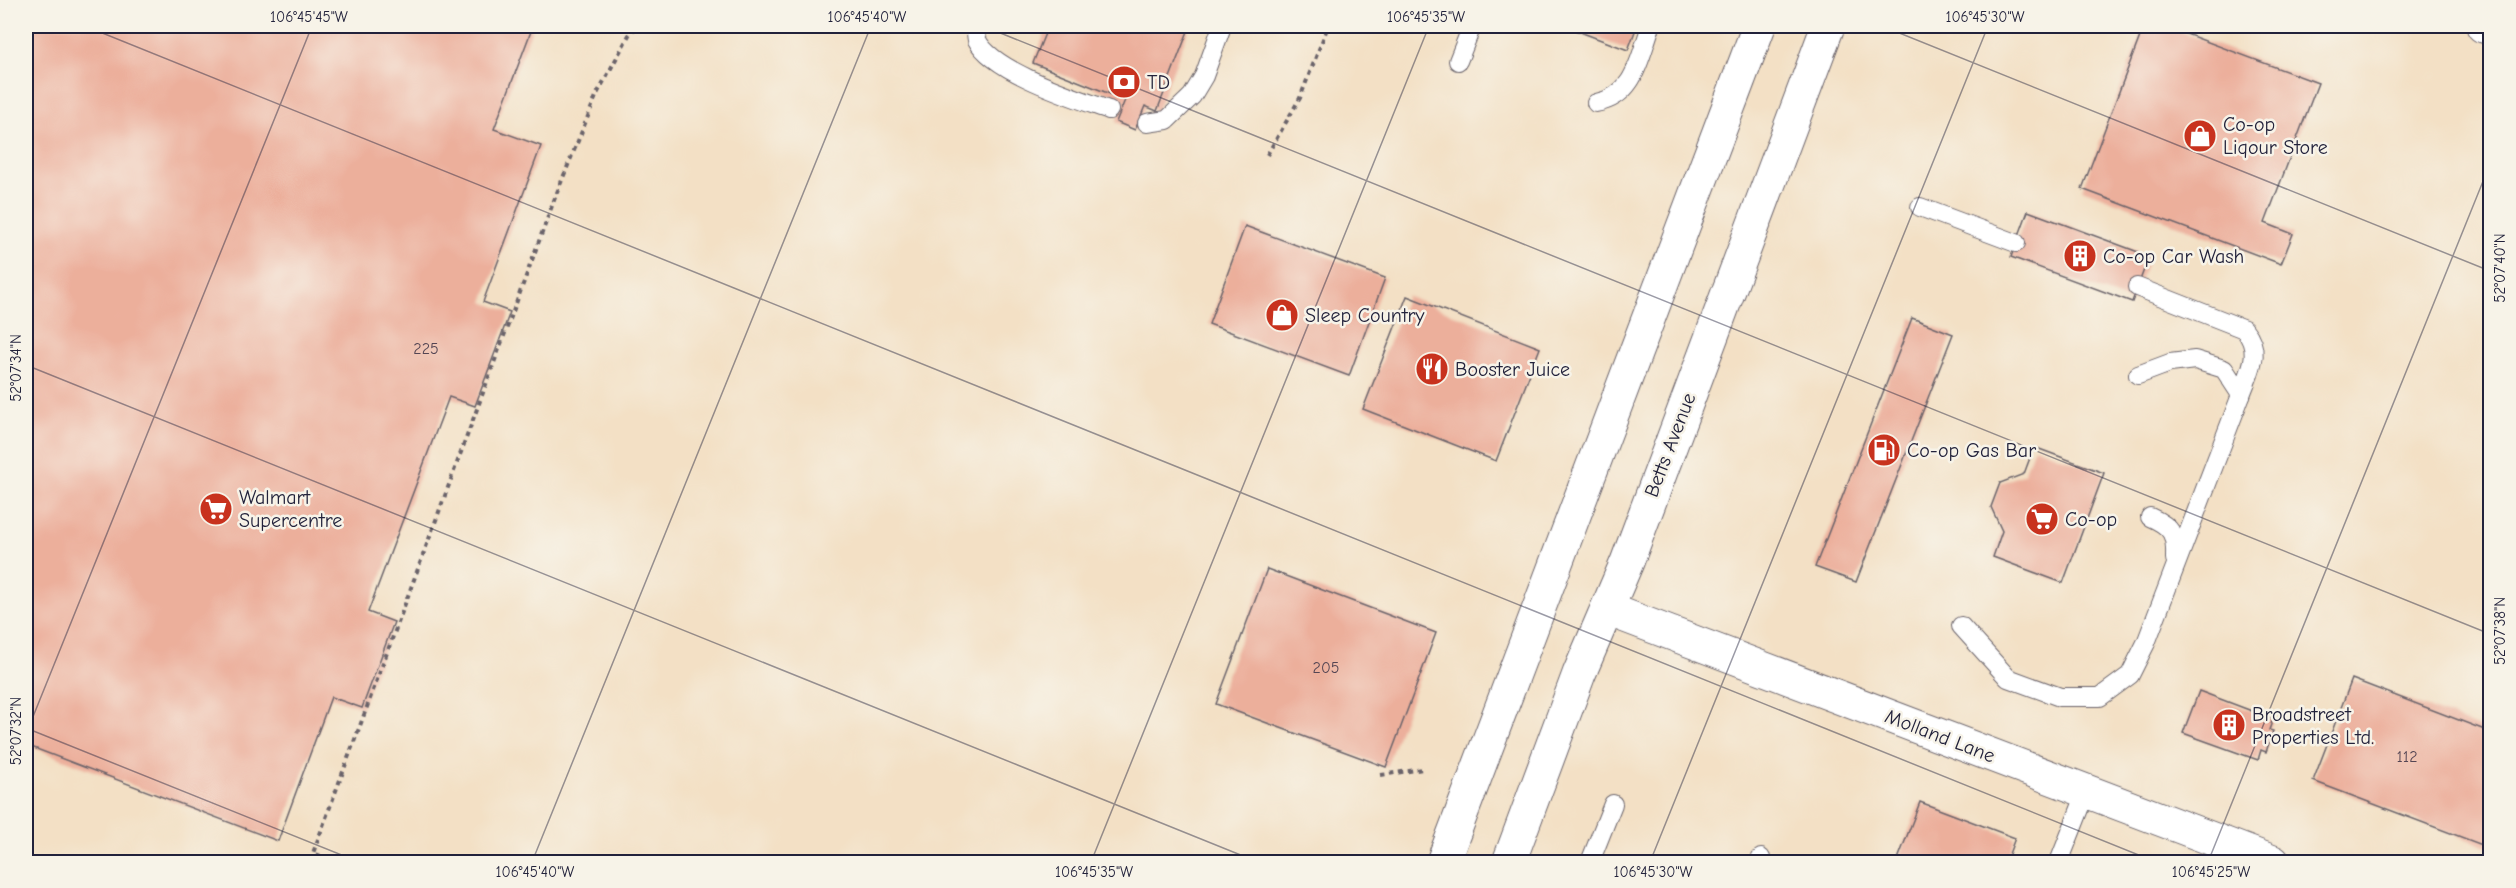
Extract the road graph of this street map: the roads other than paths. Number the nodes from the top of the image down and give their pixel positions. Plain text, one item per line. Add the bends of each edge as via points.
1 (975, 26) edge
2 (1222, 26) edge
3 (1472, 26) edge
4 (1651, 26) edge
5 (1759, 26) edge
6 (1828, 26) edge
7 (2483, 26) edge
8 (2490, 28) edge
9 (1458, 61) dead end
10 (1596, 103) dead end
11 (1109, 110) dead end
12 (1147, 123) dead end
13 (1920, 207) dead end
14 (2016, 243) dead end
15 (2137, 287) dead end
16 (2138, 375) dead end
17 (2241, 395) junction
18 (2151, 517) dead end
19 (2175, 567) junction
20 (1607, 609) junction
21 (1961, 626) dead end
22 (2087, 791) junction
23 (1613, 804) dead end
24 (1443, 862) edge
25 (1509, 862) edge
26 (1590, 862) edge
27 (2059, 862) edge
28 (2273, 862) edge

1 - 11 lane via 977,40 996,60 1023,76
2 - 12 lane via 1204,76 1192,96 1167,120
3 - 9 lane
4 - 10 lane via 1630,82 1620,94
5 - 24 main road
6 - 20 main road, Betts Avenue
7 - 8 main road
13 - 14 lane
15 - 17 lane via 2244,328 2252,339 2255,356
16 - 17 lane via 2170,363 2195,360 2224,369
17 - 19 lane
18 - 19 lane via 2166,524 2175,539
19 - 21 lane via 2130,675 2100,697 2060,697 2008,678
20 - 22 main road, Molland Lane
20 - 25 main road, Betts Avenue
22 - 27 lane
22 - 28 main road, Molland Lane
23 - 26 lane

